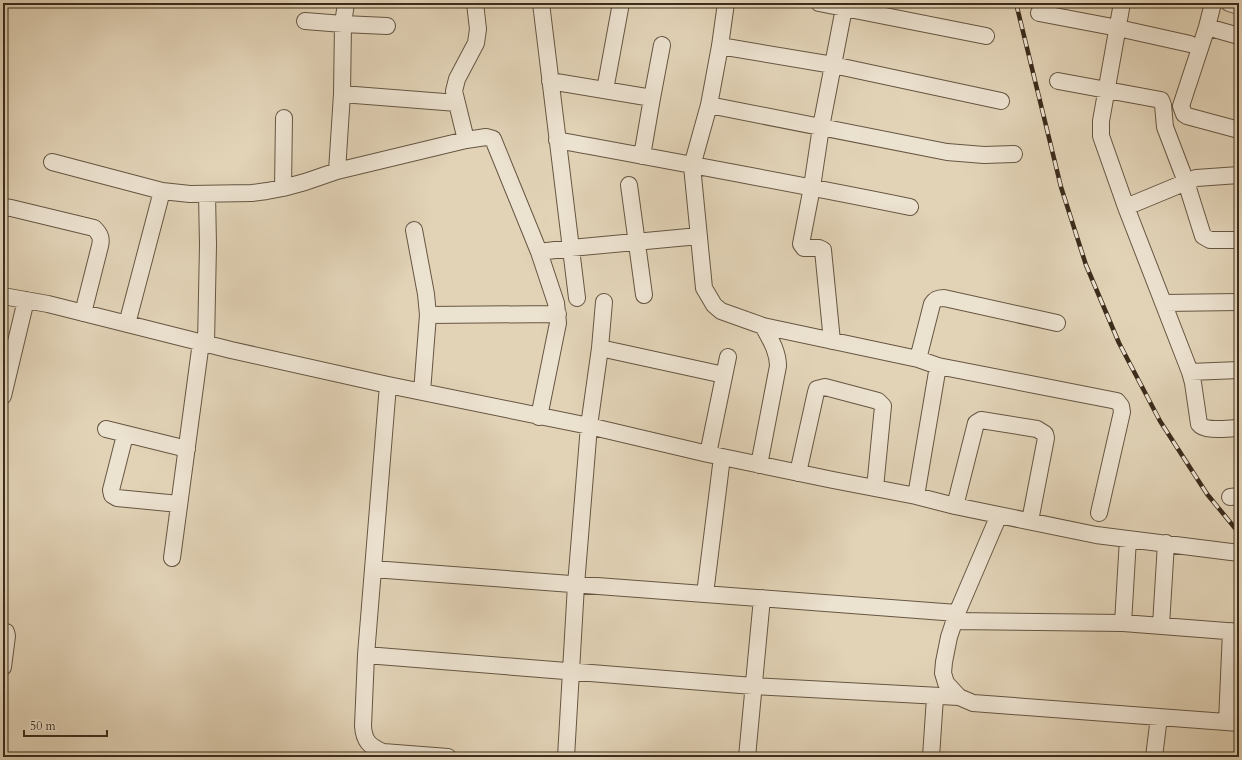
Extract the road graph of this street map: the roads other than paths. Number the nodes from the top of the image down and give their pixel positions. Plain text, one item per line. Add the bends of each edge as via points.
1 (346, 3) edge
2 (475, 3) edge
3 (541, 3) edge
4 (621, 3) edge
5 (726, 3) edge
6 (819, 3) edge
7 (1122, 3) edge
8 (1213, 3) edge
9 (1229, 3) edge
10 (845, 6) edge
11 (1239, 6) edge
12 (1039, 13) dead end
13 (304, 20) dead end
14 (343, 24) junction
15 (387, 26) dead end
16 (1207, 27) junction
17 (1118, 28) junction
18 (986, 36) dead end
19 (1239, 36) edge
20 (1190, 44) dead end
21 (662, 45) dead end
22 (720, 46) junction
23 (833, 65) junction
24 (550, 81) junction
25 (1058, 81) dead end
26 (605, 90) junction
27 (1106, 90) junction
28 (342, 94) junction
29 (652, 98) junction
30 (1001, 101) dead end
31 (457, 103) junction
32 (709, 105) junction
33 (284, 118) dead end
34 (821, 127) junction
35 (1239, 130) edge
36 (466, 140) junction
37 (557, 140) junction
38 (1014, 154) dead end
39 (642, 156) junction
40 (52, 162) dead end
41 (692, 166) junction
42 (337, 171) junction
43 (1239, 175) edge
44 (1186, 182) junction
45 (629, 185) dead end
46 (812, 187) junction
47 (283, 188) junction
48 (162, 191) junction
49 (206, 194) junction
50 (3, 207) edge
51 (910, 207) dead end
52 (1126, 208) junction
53 (414, 230) dead end
54 (699, 236) junction
55 (1239, 240) edge
56 (637, 242) junction
57 (571, 248) junction
58 (539, 252) junction
59 (644, 295) dead end
60 (3, 296) edge
61 (577, 298) dead end
62 (26, 300) junction
63 (604, 302) dead end
64 (1239, 302) edge
65 (1163, 303) junction
66 (83, 313) junction
67 (558, 314) junction
68 (428, 315) junction
69 (1057, 323) dead end
70 (128, 324) junction
71 (763, 326) junction
72 (832, 341) junction
73 (204, 343) junction
74 (600, 348) junction
75 (728, 357) dead end
76 (918, 360) junction
77 (938, 366) junction
78 (1239, 370) edge
79 (1190, 372) junction
80 (724, 375) junction
81 (388, 385) junction
82 (422, 392) junction
83 (3, 396) edge
84 (540, 417) junction
85 (589, 426) junction
86 (1239, 428) edge
87 (106, 429) dead end
88 (125, 435) junction
89 (186, 450) junction
90 (715, 455) junction
91 (760, 465) junction
92 (798, 473) junction
93 (875, 488) junction
94 (916, 496) junction
95 (179, 504) junction
96 (955, 506) junction
97 (1099, 513) dead end
98 (999, 515) junction
99 (1030, 521) junction
100 (1128, 539) junction
101 (1166, 543) junction
102 (1239, 552) edge
103 (172, 558) dead end
104 (373, 569) junction
105 (576, 584) junction
106 (705, 594) junction
107 (762, 598) junction
108 (956, 617) junction
109 (1161, 618) junction
110 (1124, 623) junction
111 (3, 631) edge
112 (1235, 632) edge
113 (366, 656) junction
114 (3, 667) edge
115 (571, 672) junction
116 (753, 686) junction
117 (935, 697) junction
118 (959, 697) junction
119 (1159, 717) junction
120 (1233, 722) edge
121 (448, 757) edge
122 (566, 757) edge
123 (747, 757) edge
124 (931, 757) edge
125 (1154, 757) edge

1 - 14 street
2 - 31 street via 478,29 476,43 457,80 454,91
3 - 24 street
4 - 26 street
5 - 22 street
6 - 10 street
7 - 17 street
8 - 16 street
9 - 11 street
10 - 18 street
10 - 23 street
12 - 17 street
13 - 14 street
14 - 15 street
14 - 28 street
16 - 19 street
16 - 35 street via 1181,106 1182,110 1187,116
17 - 20 street
17 - 27 street
21 - 29 street
22 - 23 street
22 - 32 street
23 - 30 street
23 - 34 street
24 - 26 street
24 - 37 street
25 - 27 street
26 - 29 street
27 - 44 street via 1161,100 1165,127
27 - 52 street via 1101,136
28 - 31 street
28 - 42 street
29 - 39 street
31 - 36 street
32 - 34 street
32 - 41 street
33 - 47 street
34 - 38 street via 947,152
34 - 46 street
36 - 42 street
36 - 58 street via 486,137 493,139
37 - 39 street
37 - 57 street
39 - 41 street
40 - 48 street
41 - 46 street
41 - 54 street
42 - 47 street
43 - 44 street via 1196,178
44 - 52 street
44 - 55 street via 1203,236 1210,240
45 - 56 street
46 - 51 street
46 - 72 street via 801,244 804,248 823,250
47 - 49 street
48 - 49 street
48 - 70 street
49 - 73 street via 208,245
50 - 66 street via 94,228 99,233 100,246
52 - 65 street
53 - 68 street
54 - 56 street
54 - 71 street via 704,288 714,305 721,311
56 - 57 street
56 - 59 street
57 - 58 street
57 - 61 street
58 - 67 street via 554,293
60 - 62 street
62 - 66 street
62 - 83 street
63 - 74 street
64 - 65 street
65 - 79 street
66 - 70 street
67 - 68 street
67 - 84 street
68 - 82 street
69 - 76 street via 938,298 932,304
70 - 73 street
71 - 72 street
71 - 91 street via 776,350 778,366
72 - 76 street
73 - 81 street
73 - 89 street
74 - 80 street
74 - 85 street
75 - 80 street
76 - 77 street
77 - 94 street
77 - 97 street via 1117,401 1122,412
78 - 79 street
79 - 86 street via 1201,427
80 - 90 street
81 - 82 street
81 - 104 street
82 - 84 street
84 - 85 street
85 - 90 street
85 - 105 street
87 - 88 street
88 - 89 street
88 - 95 street via 111,490 112,495 117,498
89 - 95 street
90 - 91 street
90 - 106 street
91 - 92 street
92 - 93 street
92 - 93 street via 816,392 817,389 825,387 878,401 884,406
93 - 94 street
94 - 96 street
95 - 103 street
96 - 98 street
96 - 99 street via 976,423 982,420 1037,429 1045,434 1046,438
98 - 99 street
98 - 108 street
99 - 100 street
100 - 101 street
100 - 110 street
101 - 102 street
101 - 109 street
104 - 105 street
104 - 113 street
105 - 106 street
105 - 115 street
106 - 107 street
107 - 108 street
107 - 116 street
108 - 110 street
108 - 118 street via 949,637 943,673 946,683
109 - 110 street
109 - 112 street
111 - 114 street via 7,636
112 - 120 street
113 - 115 street
113 - 121 street via 363,736 367,742 382,752
115 - 116 street
115 - 122 street
116 - 117 street
116 - 123 street
117 - 118 street
117 - 124 street
118 - 119 street via 973,703
119 - 120 street
119 - 125 street

